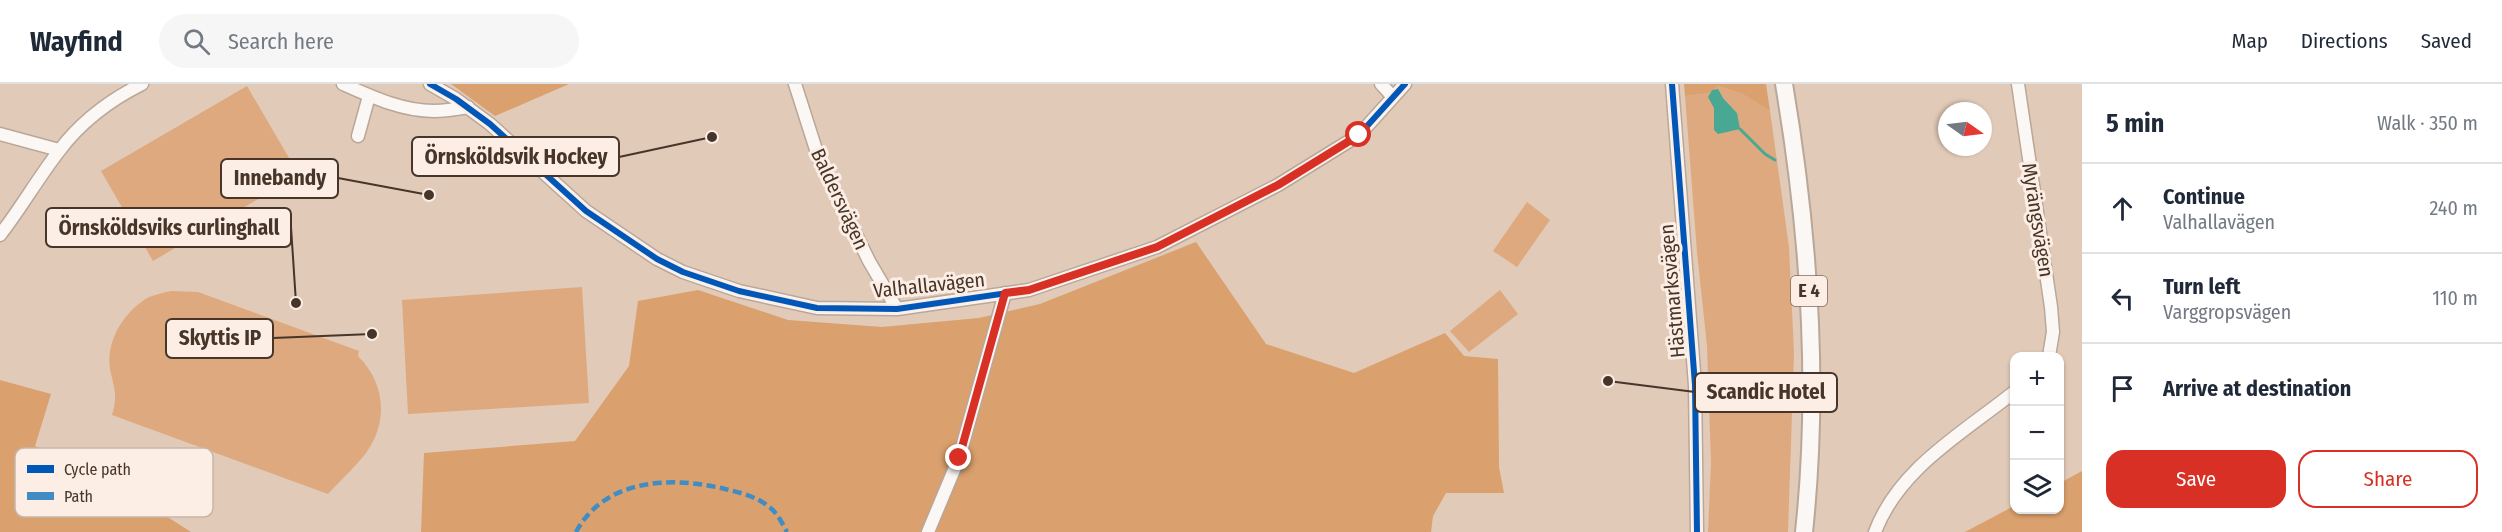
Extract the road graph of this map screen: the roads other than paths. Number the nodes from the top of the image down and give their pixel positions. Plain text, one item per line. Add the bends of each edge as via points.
1 (142, 84) edge
2 (344, 84) edge
3 (430, 84) edge
4 (795, 84) edge
5 (1381, 84) edge
6 (1405, 84) edge
7 (1672, 84) edge
8 (1784, 84) edge
9 (2018, 84) edge
10 (369, 96) junction
11 (1393, 97) junction
12 (468, 107) junction
13 (0, 134) edge
14 (358, 136) dead end
15 (59, 150) junction
16 (0, 235) edge
17 (1005, 293) junction
18 (897, 309) junction
19 (2050, 352) edge
20 (2010, 395) edge
21 (1808, 500) junction
22 (928, 532) edge
23 (1696, 532) edge
24 (1804, 532) edge
25 (1812, 532) edge
26 (1875, 532) edge

1 - 15 street via 109,103
2 - 10 street
3 - 12 street, Valhallavägen
4 - 18 street, Baldersvägen via 819,159
5 - 11 street
6 - 11 street, Valhallavägen
7 - 23 street, Hästmarksvägen via 1695,385
8 - 21 highway, E 4 via 1799,187 1810,315 1812,413
9 - 19 street, Myrängsvägen via 2051,307
10 - 12 street via 406,108 434,111
10 - 14 street
11 - 17 street, Valhallavägen via 1359,135 1278,185 1157,247 1029,290
12 - 18 street, Valhallavägen via 586,211 683,272 739,291 817,308
13 - 15 street
15 - 16 street
17 - 18 street, Valhallavägen
17 - 22 street via 959,458
20 - 26 street via 1905,481
21 - 24 highway, E 4
21 - 25 highway, E 4

